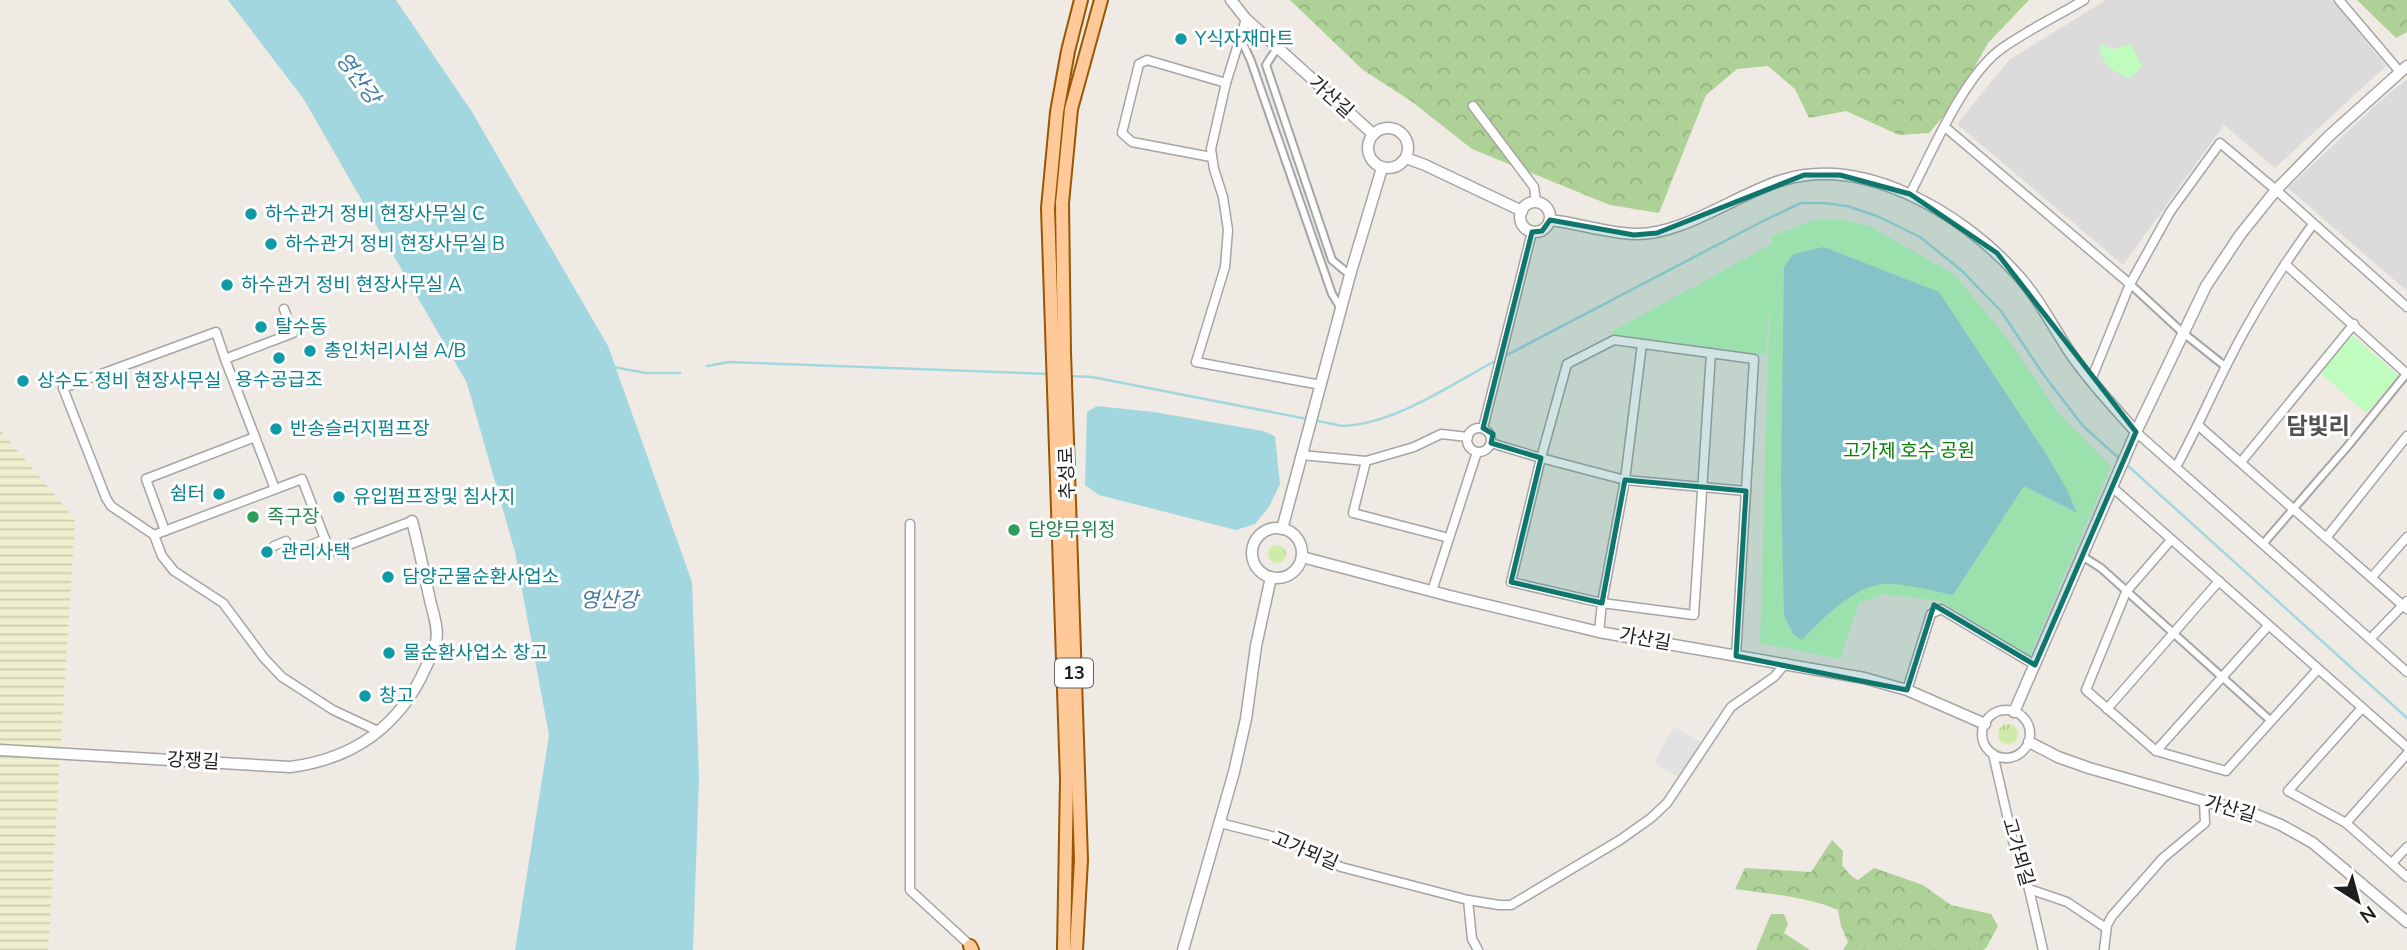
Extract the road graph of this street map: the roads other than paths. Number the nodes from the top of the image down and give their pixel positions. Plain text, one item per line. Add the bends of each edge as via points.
1 (1081, 0) edge
2 (1101, 0) edge
3 (1231, 0) edge
4 (2084, 0) edge
5 (2339, 0) edge
6 (1246, 19) junction
7 (1240, 37) junction
8 (1278, 48) junction
9 (2403, 69) edge
10 (1226, 83) junction
11 (1473, 106) dead end
12 (1945, 127) junction
13 (1373, 134) junction
14 (1211, 157) junction
15 (1406, 158) junction
16 (1382, 168) junction
17 (2276, 190) junction
18 (1910, 194) junction
19 (1536, 202) junction
20 (1522, 211) junction
21 (1550, 220) junction
22 (2313, 224) junction
23 (1532, 232) junction
24 (2285, 264) junction
25 (1350, 275) junction
26 (2130, 284) junction
27 (2407, 307) edge
28 (284, 309) dead end
29 (1341, 309) junction
30 (2354, 324) junction
31 (2182, 332) junction
32 (1642, 344) junction
33 (1058, 352) junction
34 (1711, 353) junction
35 (225, 359) junction
36 (2226, 367) junction
37 (2407, 373) edge
38 (2091, 380) junction
39 (1321, 385) junction
40 (1060, 395) junction
41 (2199, 426) junction
42 (1483, 428) junction
43 (2136, 432) junction
44 (2407, 436) edge
45 (255, 437) junction
46 (1468, 437) junction
47 (1491, 443) junction
48 (1477, 452) junction
49 (1301, 454) junction
50 (1541, 458) junction
51 (1366, 461) junction
52 (2241, 462) junction
53 (2176, 467) junction
54 (1625, 480) junction
55 (2114, 483) junction
56 (1702, 486) junction
57 (275, 489) junction
58 (1746, 491) junction
59 (2294, 509) junction
60 (412, 521) joint
61 (910, 524) dead end
62 (1282, 529) junction
63 (165, 531) junction
64 (154, 536) junction
65 (2407, 537) edge
66 (1449, 538) junction
67 (2326, 538) junction
68 (326, 539) junction
69 (2171, 540) junction
70 (2263, 544) junction
71 (274, 546) dead end
72 (2082, 556) junction
73 (1302, 557) junction
74 (1271, 577) junction
75 (2372, 577) junction
76 (2218, 581) junction
77 (1432, 591) junction
78 (2126, 592) junction
79 (1602, 603) junction
80 (2406, 605) edge
81 (2268, 626) junction
82 (1599, 632) junction
83 (2172, 633) junction
84 (2370, 639) junction
85 (1736, 656) junction
86 (1786, 663) junction
87 (2035, 665) junction
88 (2318, 669) junction
89 (2407, 672) edge
90 (2222, 677) junction
91 (1907, 690) junction
92 (2362, 708) junction
93 (2107, 709) junction
94 (2014, 712) junction
95 (2272, 721) junction
96 (1985, 724) junction
97 (378, 731) junction
98 (2029, 742) junction
99 (2407, 747) edge
100 (0, 750) edge
101 (2156, 751) junction
102 (1993, 754) junction
103 (2407, 754) edge
104 (2204, 801) junction
105 (1220, 823) junction
106 (2346, 823) junction
107 (2407, 847) edge
108 (2392, 863) junction
109 (2407, 877) edge
110 (2029, 889) junction
111 (1468, 900) junction
112 (2407, 922) edge
113 (2106, 928) junction
114 (1062, 947) edge
115 (973, 949) edge
116 (1076, 950) edge
117 (1183, 950) edge
118 (1478, 950) edge
119 (2043, 950) edge
120 (2104, 950) edge

1 - 33 main road, 추성로 / 13 via 1058,112 1048,208
2 - 33 main road, 추성로 / 13 via 1070,109
3 - 6 street, 가산길
4 - 12 street via 2000,50 1979,71
5 - 9 street
6 - 7 street
6 - 8 street, 가산길
7 - 10 street
7 - 29 street
8 - 13 street, 가산길
8 - 25 street via 1266,65 1332,260
9 - 17 street
10 - 14 street
10 - 14 street via 1147,60 1139,64 1122,134 1132,142
11 - 19 street via 1534,187
12 - 18 street
12 - 26 street
13 - 15 street via 1384,128 1397,130 1407,139
13 - 16 street via 1368,154
14 - 39 street via 1228,230 1225,267 1196,362
15 - 16 street via 1396,167
15 - 20 street
16 - 25 street
17 - 22 street
17 - 26 street via 2220,144 2170,212
17 - 31 street via 2206,285
18 - 21 street via 1840,175 1804,174 1657,233 1634,234
18 - 38 street via 1997,253 2034,294
19 - 20 street
19 - 21 street via 1546,206
20 - 23 street via 1522,224
21 - 23 street via 1542,231
22 - 24 street
22 - 27 street
23 - 42 street
24 - 30 street
24 - 36 street
25 - 29 street
26 - 31 street
26 - 38 street
28 - 35 street via 293,333
29 - 39 street
30 - 37 street
30 - 52 street
31 - 36 street
31 - 43 street
32 - 34 street
32 - 50 street via 1614,340 1567,364
32 - 54 street
33 - 40 main road, 추성로 / 13
34 - 56 street
34 - 58 street via 1754,359
35 - 45 street
35 - 64 street via 216,332 63,388 106,498
36 - 41 street
37 - 59 street
38 - 43 street
39 - 49 street
40 - 114 main road, 추성로 / 13 via 1067,780
40 - 116 main road, 추성로 / 13 via 1081,860
41 - 52 street
41 - 53 street
42 - 46 street via 1472,430
42 - 47 street
43 - 53 street
43 - 55 street
44 - 67 street
45 - 57 street
45 - 63 street via 146,479
46 - 48 street via 1468,445
46 - 51 street via 1441,434
47 - 48 street
47 - 50 street
48 - 66 street
49 - 51 street
49 - 62 street
50 - 54 street
50 - 79 street via 1511,582
51 - 66 street via 1353,513
52 - 59 street
53 - 70 street
54 - 56 street
54 - 79 street
55 - 69 street
55 - 72 street
56 - 58 street
56 - 79 street via 1694,615
57 - 63 street
57 - 68 street via 302,479
58 - 85 street
59 - 67 street
59 - 70 street
60 - 68 street via 330,552
60 - 97 street, 강쟁길 via 436,642 409,699
61 - 115 street via 909,890
62 - 73 street via 1296,536
62 - 74 street via 1261,535 1253,548 1258,569
63 - 64 street
64 - 97 street via 174,570 223,603 282,677 333,710
65 - 75 street
66 - 77 street
67 - 75 street
68 - 71 street via 291,553 286,541
69 - 76 street
69 - 78 street
70 - 84 street
72 - 78 street
72 - 87 street
73 - 74 street via 1287,576
73 - 77 street, 가산길
74 - 105 street via 1246,719
75 - 80 street
76 - 81 street
76 - 83 street
77 - 82 street, 가산길
78 - 83 street
78 - 93 street via 2086,690
79 - 82 street
80 - 84 street
81 - 88 street
81 - 90 street
82 - 85 street, 가산길
83 - 90 street
83 - 93 street
84 - 89 street
85 - 86 street, 가산길
86 - 91 street, 가산길
86 - 111 street, 고가뫼길 via 1731,707 1672,795 1651,818 1511,905
87 - 91 street via 1941,609 1931,614
87 - 94 street
88 - 92 street
88 - 95 street
90 - 95 street
90 - 101 street
91 - 96 street, 가산길
92 - 99 street
92 - 106 street via 2288,791
93 - 101 street
94 - 96 street via 1995,714
94 - 98 street via 2029,727
95 - 101 street via 2226,771
96 - 102 street via 1984,744
97 - 100 street, 강쟁길 via 334,758 290,767
98 - 102 street via 2014,757
98 - 104 street, 가산길 via 2090,768
102 - 110 street, 고가뫼길
103 - 106 street
104 - 112 street, 가산길 via 2247,811 2313,843
104 - 113 street via 2205,822 2145,876
105 - 111 street, 고가뫼길 via 1287,841 1341,867
105 - 117 street
106 - 108 street
107 - 108 street
108 - 109 street
110 - 113 street via 2067,902
110 - 119 street, 고가뫼길
111 - 118 street via 1472,940
113 - 120 street

